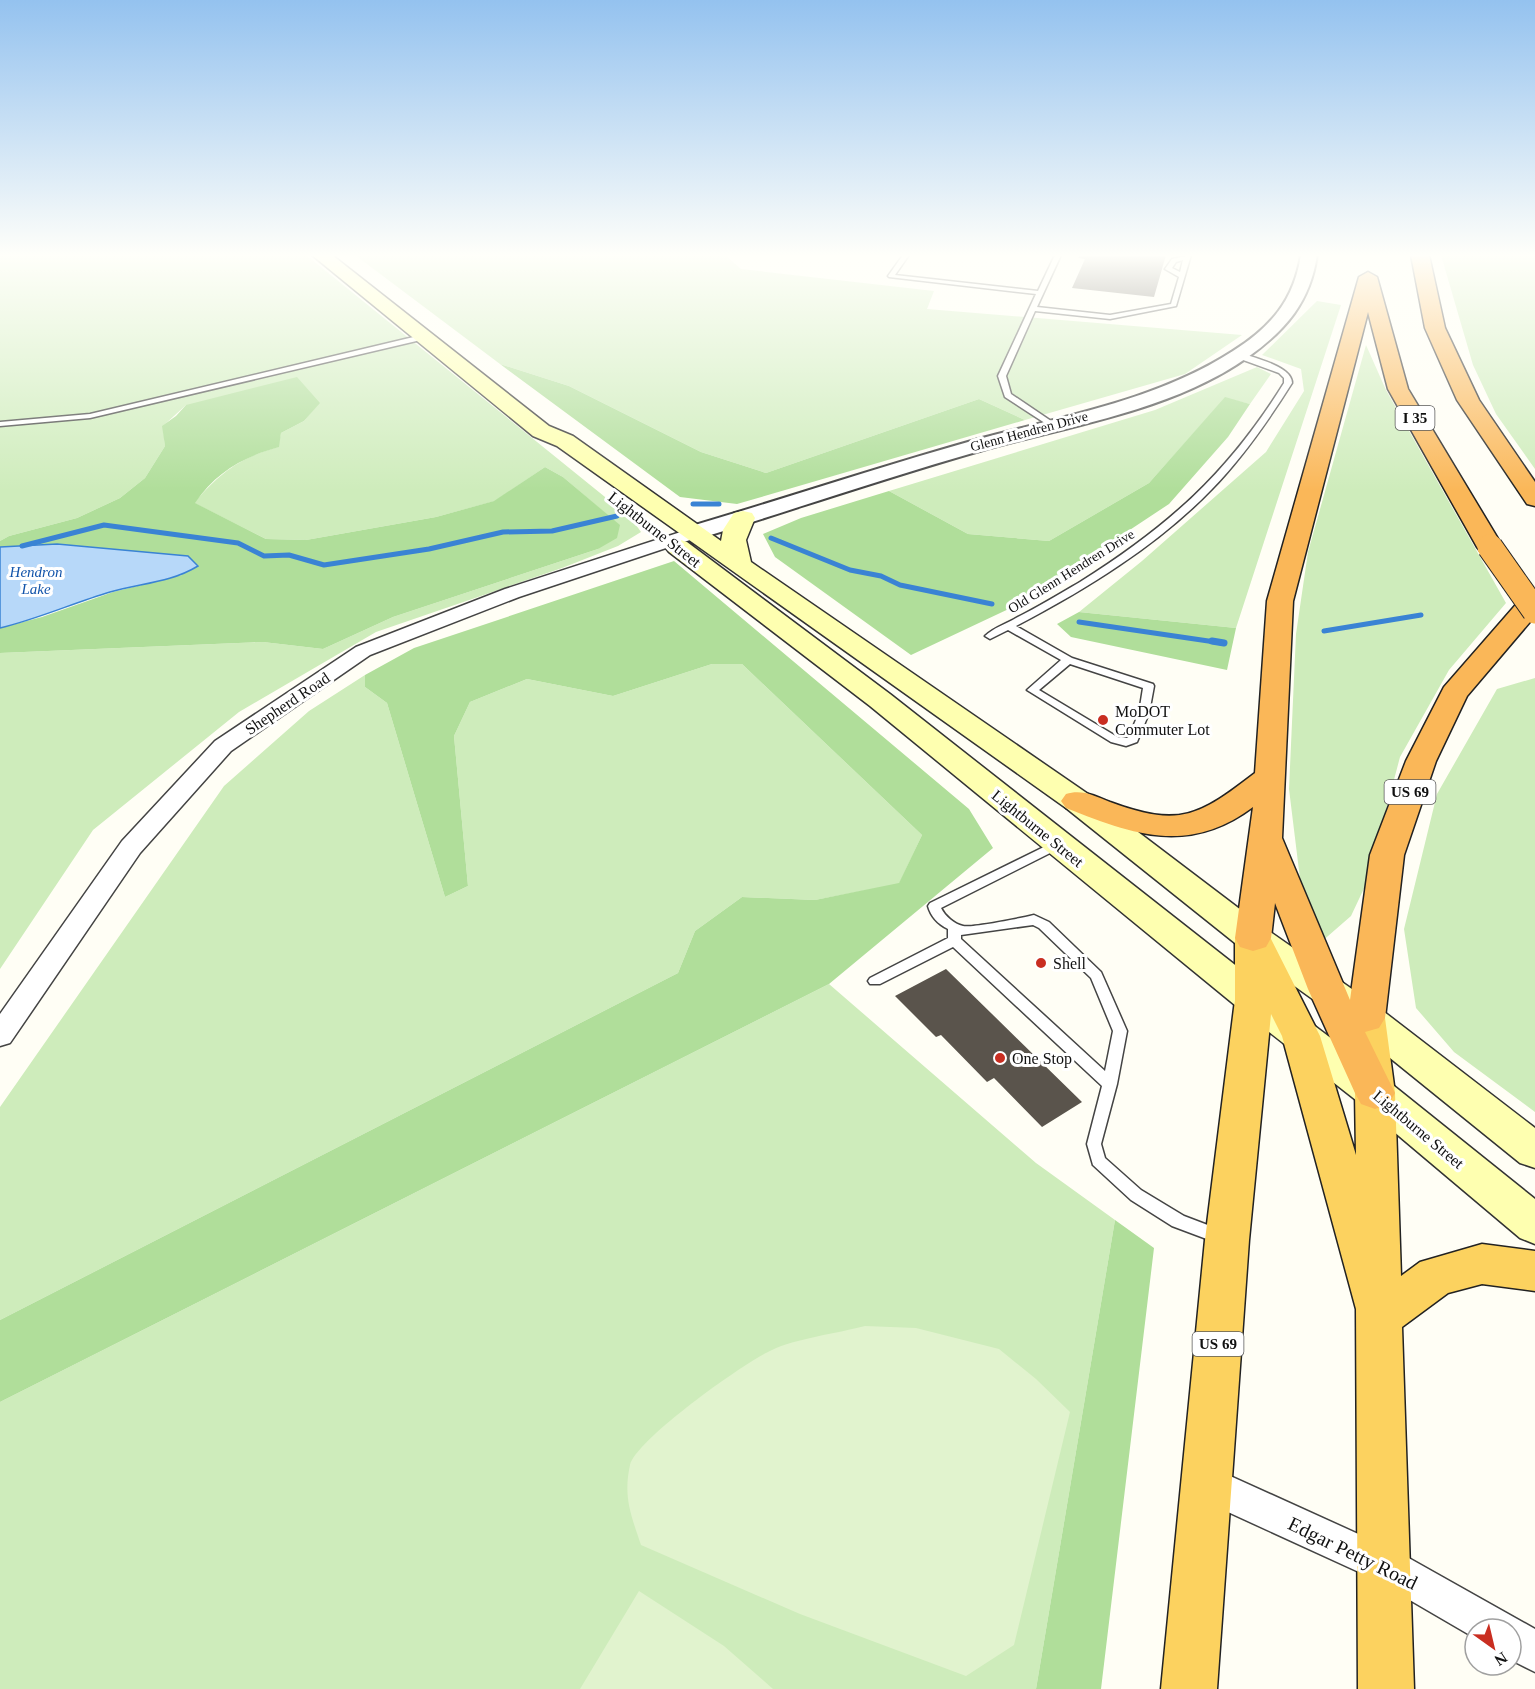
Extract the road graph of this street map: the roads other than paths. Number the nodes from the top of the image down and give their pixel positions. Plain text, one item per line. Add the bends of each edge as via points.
1 (418, 334) edge
2 (1022, 334) edge
3 (1267, 334) edge
4 (1350, 334) edge
5 (1385, 334) edge
6 (1438, 334) edge
7 (422, 337) junction
8 (1238, 355) junction
9 (0, 424) edge
10 (1051, 425) junction
11 (1535, 499) edge
12 (743, 518) junction
13 (681, 537) junction
14 (739, 565) junction
15 (1535, 600) edge
16 (1535, 611) edge
17 (1008, 626) junction
18 (990, 636) dead end
19 (1068, 660) junction
20 (1271, 777) junction
21 (1077, 801) junction
22 (1266, 839) junction
23 (1058, 844) junction
24 (954, 934) junction
25 (1253, 938) junction
26 (875, 981) dead end
27 (1326, 989) junction
28 (1254, 1000) junction
29 (1366, 1018) junction
30 (0, 1035) edge
31 (1301, 1036) junction
32 (1110, 1084) junction
33 (1375, 1093) junction
34 (1535, 1151) edge
35 (1535, 1225) edge
36 (1227, 1240) junction
37 (1535, 1271) edge
38 (1381, 1316) junction
39 (1206, 1482) junction
40 (1385, 1565) junction
41 (1476, 1617) edge
42 (1188, 1689) edge
43 (1386, 1689) edge

1 - 7 main road, Lightburne Street
2 - 10 lane via 1002,376 1004,389 1023,408
3 - 8 street, Glenn Hendren Drive
4 - 20 highway, US 69 via 1280,601
5 - 16 highway, I 35, bridge via 1398,389 1490,547
6 - 11 highway via 1468,400
7 - 9 lane via 90,416
7 - 13 main road, Lightburne Street via 541,431 549,445
8 - 10 street, Glenn Hendren Drive via 1164,391
8 - 17 lane, Old Glenn Hendren Drive via 1282,371 1288,383 1264,422 1233,460 1194,501 1150,537
10 - 12 street, Glenn Hendren Drive
12 - 13 street, Glenn Hendren Drive
12 - 14 main road via 734,530 733,545
13 - 14 main road, Lightburne Street
13 - 23 main road, Lightburne Street
13 - 30 street, Shepherd Road via 512,593 363,651 223,746 131,848
14 - 21 main road, Lightburne Street
15 - 29 highway, US 69 via 1454,693 1421,761 1387,855
17 - 18 lane, Old Glenn Hendren Drive
17 - 19 lane
19 - 19 lane via 1032,690 1115,740 1133,740 1149,686
20 - 21 highway via 1222,813 1193,825 1156,825 1119,817
20 - 22 highway, US 69
21 - 25 main road, Lightburne Street
22 - 25 highway, US 69
22 - 27 highway
23 - 24 lane via 934,906
23 - 28 main road, Lightburne Street
24 - 26 lane
24 - 32 lane
24 - 32 lane via 1034,920 1087,963 1108,998 1120,1031
25 - 27 main road, Lightburne Street
25 - 28 highway, US 69
25 - 31 highway
27 - 29 main road, Lightburne Street
27 - 33 highway
28 - 31 main road, Lightburne Street
28 - 36 highway, US 69
29 - 33 highway, US 69
29 - 34 main road, Lightburne Street
31 - 33 main road, Lightburne Street
31 - 38 highway
32 - 36 lane via 1094,1144 1098,1161 1136,1195 1178,1221
33 - 35 main road, Lightburne Street
33 - 38 highway, US 69
36 - 39 highway, US 69
37 - 38 highway via 1482,1264 1436,1276
38 - 40 highway, US 69
39 - 40 street, Edgar Petty Road
39 - 42 highway, US 69
40 - 41 street, Edgar Petty Road
40 - 43 highway, US 69

